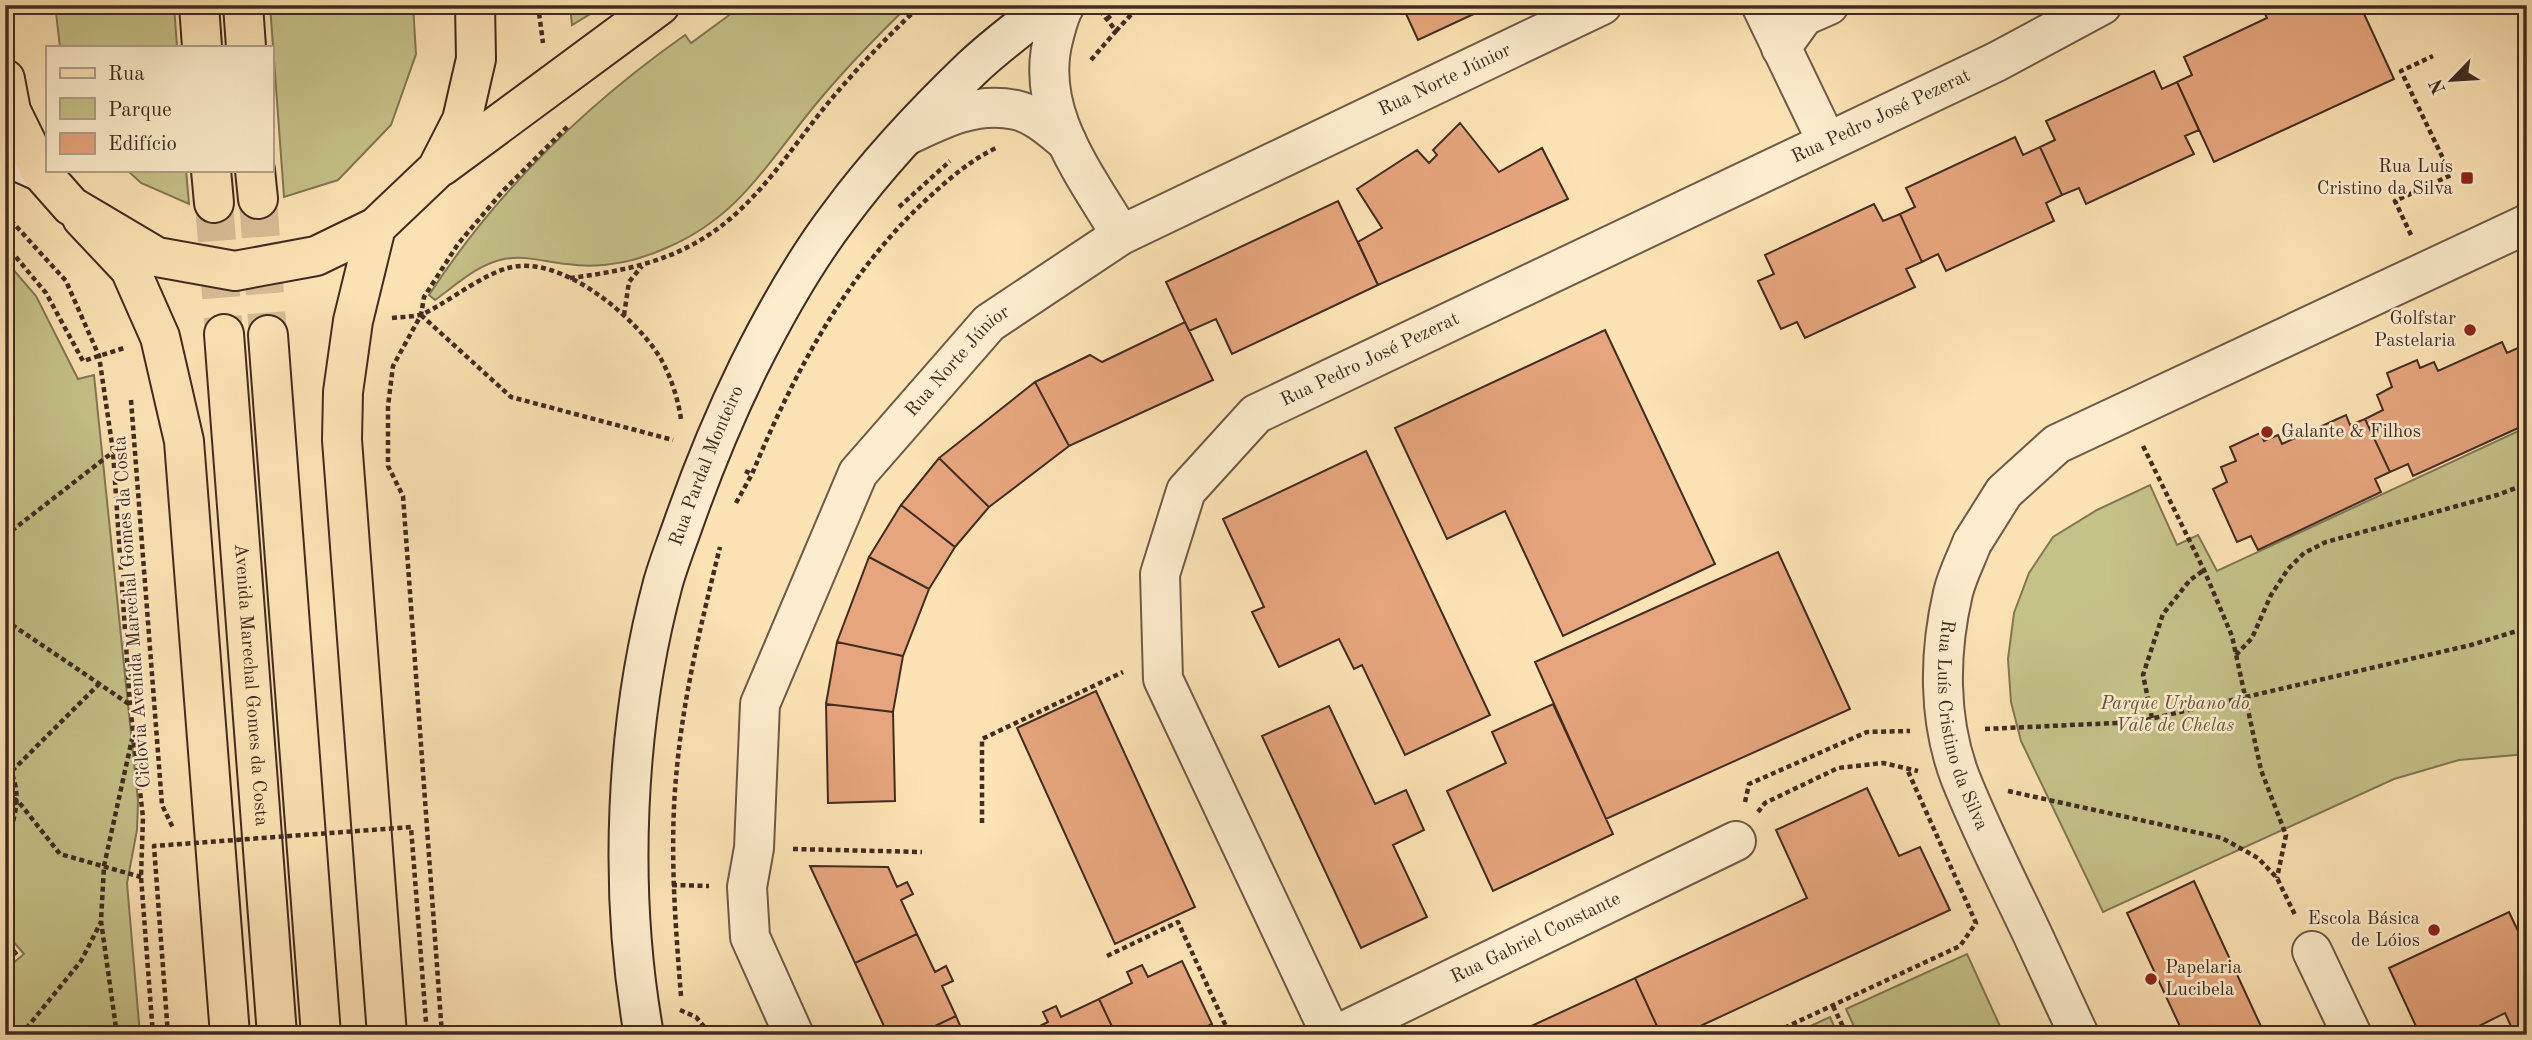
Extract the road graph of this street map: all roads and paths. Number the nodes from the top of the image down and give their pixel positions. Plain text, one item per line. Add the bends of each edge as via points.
1 (199, 5) edge
2 (243, 5) edge
3 (475, 5) edge
4 (538, 5) edge
5 (660, 5) edge
6 (921, 5) edge
7 (1048, 5) edge
8 (1065, 5) edge
9 (1122, 5) edge
10 (1140, 5) edge
11 (1602, 5) edge
12 (1761, 5) edge
13 (1829, 5) edge
14 (2102, 5) edge
15 (1098, 28) dead end
16 (1116, 31) dead end
17 (202, 46) edge
18 (246, 46) edge
19 (1782, 48) junction
20 (2433, 56) dead end
21 (571, 72) junction
22 (5, 79) edge
23 (570, 124) dead end
24 (906, 136) junction
25 (1067, 142) junction
26 (1827, 142) junction
27 (5, 156) edge
28 (956, 156) dead end
29 (437, 169) junction
30 (41, 172) junction
31 (72, 206) junction
32 (894, 213) dead end
33 (5, 214) edge
34 (2527, 224) edge
35 (376, 228) junction
36 (1121, 235) junction
37 (5, 244) edge
38 (642, 265) junction
39 (2428, 270) junction
40 (570, 278) junction
41 (421, 315) junction
42 (624, 316) junction
43 (223, 334) tunnel mouth
44 (268, 335) tunnel mouth
45 (120, 349) dead end
46 (461, 352) dead end
47 (99, 356) junction
48 (124, 362) dead end
49 (130, 388) dead end
50 (2126, 411) junction
51 (113, 451) junction
52 (669, 452) dead end
53 (752, 474) dead end
54 (2527, 484) edge
55 (733, 509) dead end
56 (5, 536) edge
57 (720, 546) dead end
58 (2204, 570) junction
59 (5, 620) edge
60 (2527, 628) edge
61 (1162, 654) junction
62 (2236, 655) junction
63 (99, 684) junction
64 (2246, 695) junction
65 (130, 705) junction
66 (2152, 718) junction
67 (1979, 730) dead end
68 (1923, 731) dead end
69 (133, 735) junction
70 (5, 759) edge
71 (1907, 769) junction
72 (12, 771) junction
73 (1920, 771) dead end
74 (1999, 789) dead end
75 (5, 795) edge
76 (18, 801) junction
77 (5, 806) edge
78 (982, 823) dead end
79 (1736, 841) junction
80 (754, 848) junction
81 (5, 850) edge
82 (922, 852) dead end
83 (187, 855) dead end
84 (104, 866) junction
85 (141, 877) junction
86 (2277, 878) junction
87 (101, 921) junction
88 (2312, 951) joint
89 (1107, 956) dead end
90 (1833, 1006) junction
91 (685, 1023) dead end
92 (21, 1035) edge
93 (117, 1035) edge
94 (153, 1035) edge
95 (168, 1035) edge
96 (230, 1035) edge
97 (277, 1035) edge
98 (321, 1035) edge
99 (387, 1035) edge
100 (427, 1035) edge
101 (442, 1035) edge
102 (644, 1035) edge
103 (794, 1035) edge
104 (1230, 1035) edge
105 (1331, 1035) edge
106 (1336, 1035) edge
107 (1769, 1035) edge
108 (1847, 1035) edge
109 (2079, 1035) edge
110 (2352, 1035) edge

1 - 17 main road
2 - 18 main road
3 - 29 main road via 476,59 461,120
4 - 21 path via 543,43
5 - 21 main road
6 - 38 path via 839,90 752,200 706,237
7 - 24 street, Rua Pardal Monteiro via 973,66
8 - 25 street via 1050,49 1049,90
9 - 15 path
10 - 16 path
11 - 36 street, Rua Norte Júnior
12 - 19 street
13 - 19 street via 1804,16
14 - 26 street, Rua Pedro José Pezerat via 1996,62
19 - 26 street
20 - 39 path via 2401,71 2451,175 2395,201
21 - 29 main road
22 - 30 main road via 11,111
23 - 41 path via 458,244 424,297
24 - 25 street via 972,108 1017,110
24 - 102 street, Rua Pardal Monteiro via 838,216 775,315 716,433 663,582 634,753 630,832 629,897
25 - 36 street
26 - 61 street, Rua Pedro José Pezerat via 1256,414 1186,491 1160,574
27 - 30 street
28 - 32 path
29 - 35 main road
30 - 31 main road
31 - 35 main road via 157,257 235,271 316,256
31 - 96 main road via 130,270 160,337 184,441
33 - 47 path via 66,281
34 - 39 street, Rua Luís Cristino da Silva
35 - 99 main road via 353,321 342,440
36 - 80 street, Rua Norte Júnior via 989,323 858,473 760,704
37 - 47 path via 46,293 83,361
38 - 40 path
38 - 42 path via 629,282
39 - 50 street, Rua Luís Cristino da Silva
40 - 41 path via 540,266 505,268
40 - 42 path
41 - 46 path
41 - 101 path via 393,366 387,406 388,466 403,496
42 - 52 path via 661,360 676,393 681,418
43 - 97 main road, Avenida Marechal Gomes da Costa
44 - 98 main road
45 - 48 path
47 - 51 path
49 - 83 path, Ciclovia Avenida Marechal Gomes da Costa via 162,805
50 - 58 path
50 - 109 street, Rua Luís Cristino da Silva, bridge via 2057,444 2004,492 1972,543 1953,590 1943,646 1947,724 1960,776
51 - 56 path
51 - 65 path
53 - 55 path
54 - 62 path via 2326,542 2304,553 2282,578 2252,638
57 - 91 path via 698,637 677,768 673,885
58 - 62 path
58 - 66 path via 2163,614 2143,675
59 - 63 path
60 - 64 path via 2471,645
61 - 78 path via 982,739
61 - 105 street, Rua Pedro José Pezerat via 1163,679
62 - 64 path
63 - 65 path
63 - 72 path
64 - 66 path
64 - 86 path via 2261,770 2286,835
65 - 69 path
66 - 67 path
68 - 79 path via 1867,732 1749,784
69 - 84 path
69 - 85 path via 143,817
70 - 72 path
71 - 73 path
71 - 79 path via 1883,763 1839,768 1765,803
71 - 90 path via 1976,923 1960,946
72 - 76 path
74 - 86 path via 2222,838 2258,858
75 - 76 path
76 - 77 path
76 - 81 path
76 - 84 path via 60,854
79 - 106 street, Rua Gabriel Constante
80 - 82 path
80 - 103 street, Rua Norte Júnior via 747,887 750,937
84 - 85 path
84 - 87 path
85 - 94 path
86 - 88 path
87 - 92 path via 81,961
87 - 93 path
88 - 110 street
89 - 104 path via 1178,922
90 - 107 path
90 - 108 path
95 - 100 path, bridge via 154,846 411,827

